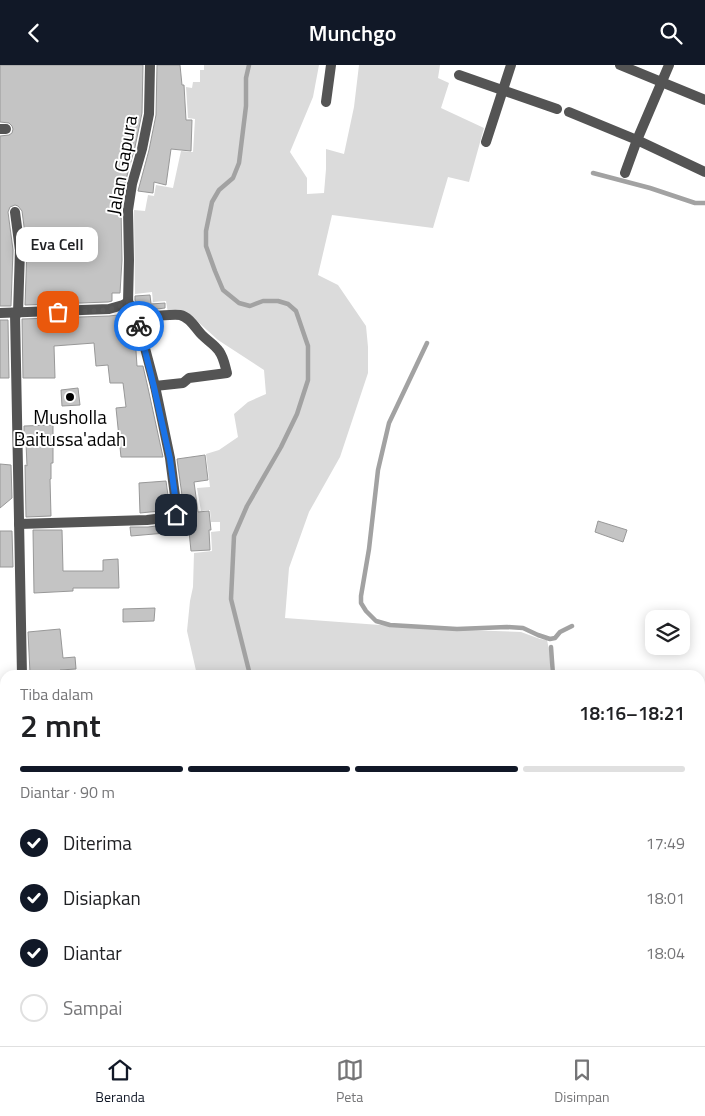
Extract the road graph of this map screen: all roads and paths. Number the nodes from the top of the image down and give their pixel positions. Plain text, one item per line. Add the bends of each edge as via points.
1 (150, 65) edge
2 (331, 65) edge
3 (510, 65) edge
4 (620, 65) edge
5 (669, 65) edge
6 (459, 75) dead end
7 (662, 81) junction
8 (502, 90) junction
9 (705, 100) edge
10 (326, 102) dead end
11 (557, 109) dead end
12 (569, 112) dead end
13 (637, 140) junction
14 (486, 142) dead end
15 (705, 171) edge
16 (625, 173) dead end
17 (15, 212) dead end
18 (128, 302) junction
19 (0, 313) edge
20 (17, 313) junction
21 (137, 318) junction
22 (154, 387) junction
23 (19, 524) junction
24 (22, 670) edge

1 - 18 street, Jalan Gapura via 148,114 128,210
2 - 10 street
3 - 8 street
4 - 7 street
5 - 7 street
6 - 8 street
7 - 9 street
7 - 13 street
8 - 11 street
8 - 14 street
12 - 13 street
13 - 15 street
13 - 16 street
17 - 20 street via 20,250
18 - 20 street via 109,309
18 - 21 street
19 - 20 street
20 - 23 street
21 - 22 street
21 - 22 street via 184,316 216,347 227,373
22 - 23 street via 170,459 176,515 128,521
23 - 24 street

